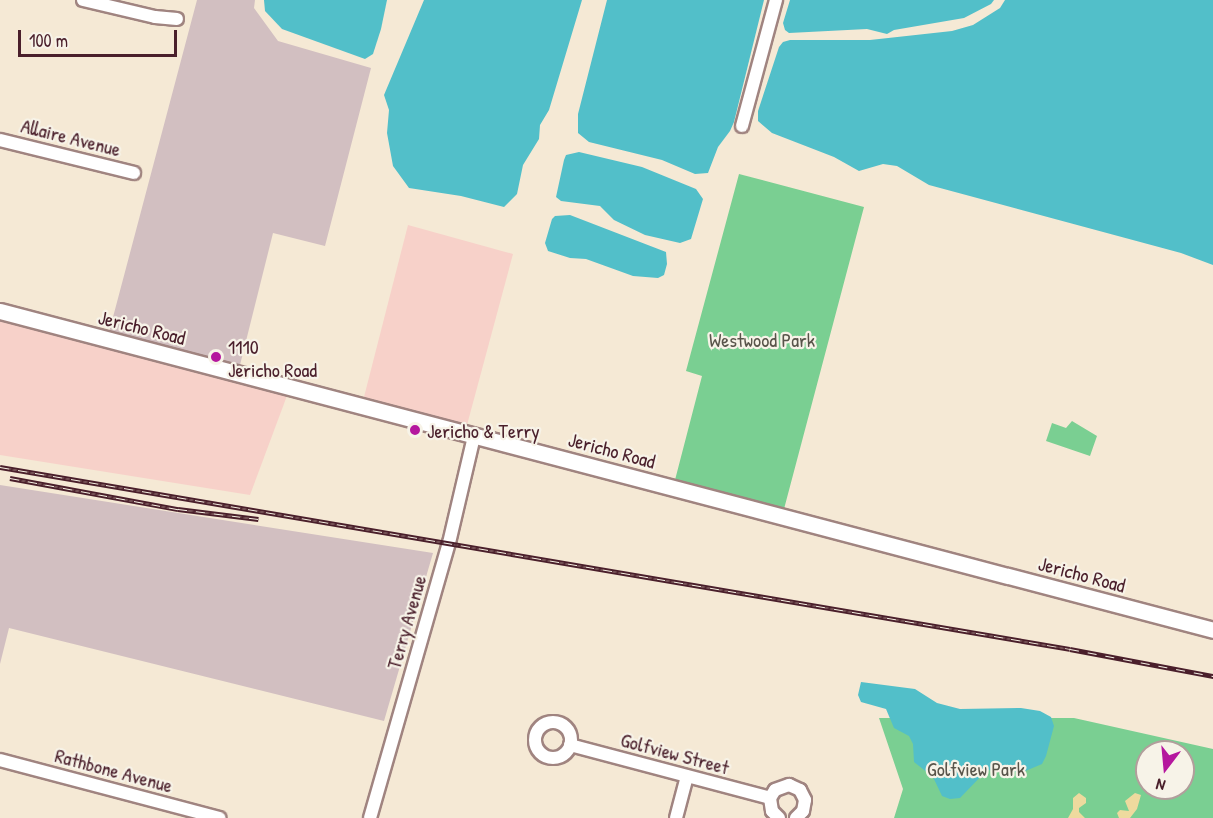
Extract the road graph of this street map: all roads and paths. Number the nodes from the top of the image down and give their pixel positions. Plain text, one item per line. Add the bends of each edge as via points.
1 (83, 0) edge
2 (776, 0) edge
3 (177, 19) dead end
4 (742, 126) dead end
5 (0, 140) edge
6 (134, 173) dead end
7 (0, 311) edge
8 (474, 436) junction
9 (1213, 630) edge
10 (570, 745) dead end
11 (0, 760) edge
12 (687, 777) junction
13 (770, 798) junction
14 (219, 818) edge
15 (370, 818) edge
16 (676, 818) edge
17 (779, 818) edge
18 (796, 818) edge

1 - 3 street
2 - 4 street
5 - 6 street, Allaire Avenue
7 - 8 main road, Jericho Road
8 - 9 main road, Jericho Road
8 - 15 street, Terry Avenue via 449,543
10 - 12 street, Golfview Street
11 - 14 street, Rathbone Avenue
12 - 13 street, Golfview Street
12 - 16 street
13 - 17 street via 772,811
13 - 18 street via 782,786 801,790 805,806

